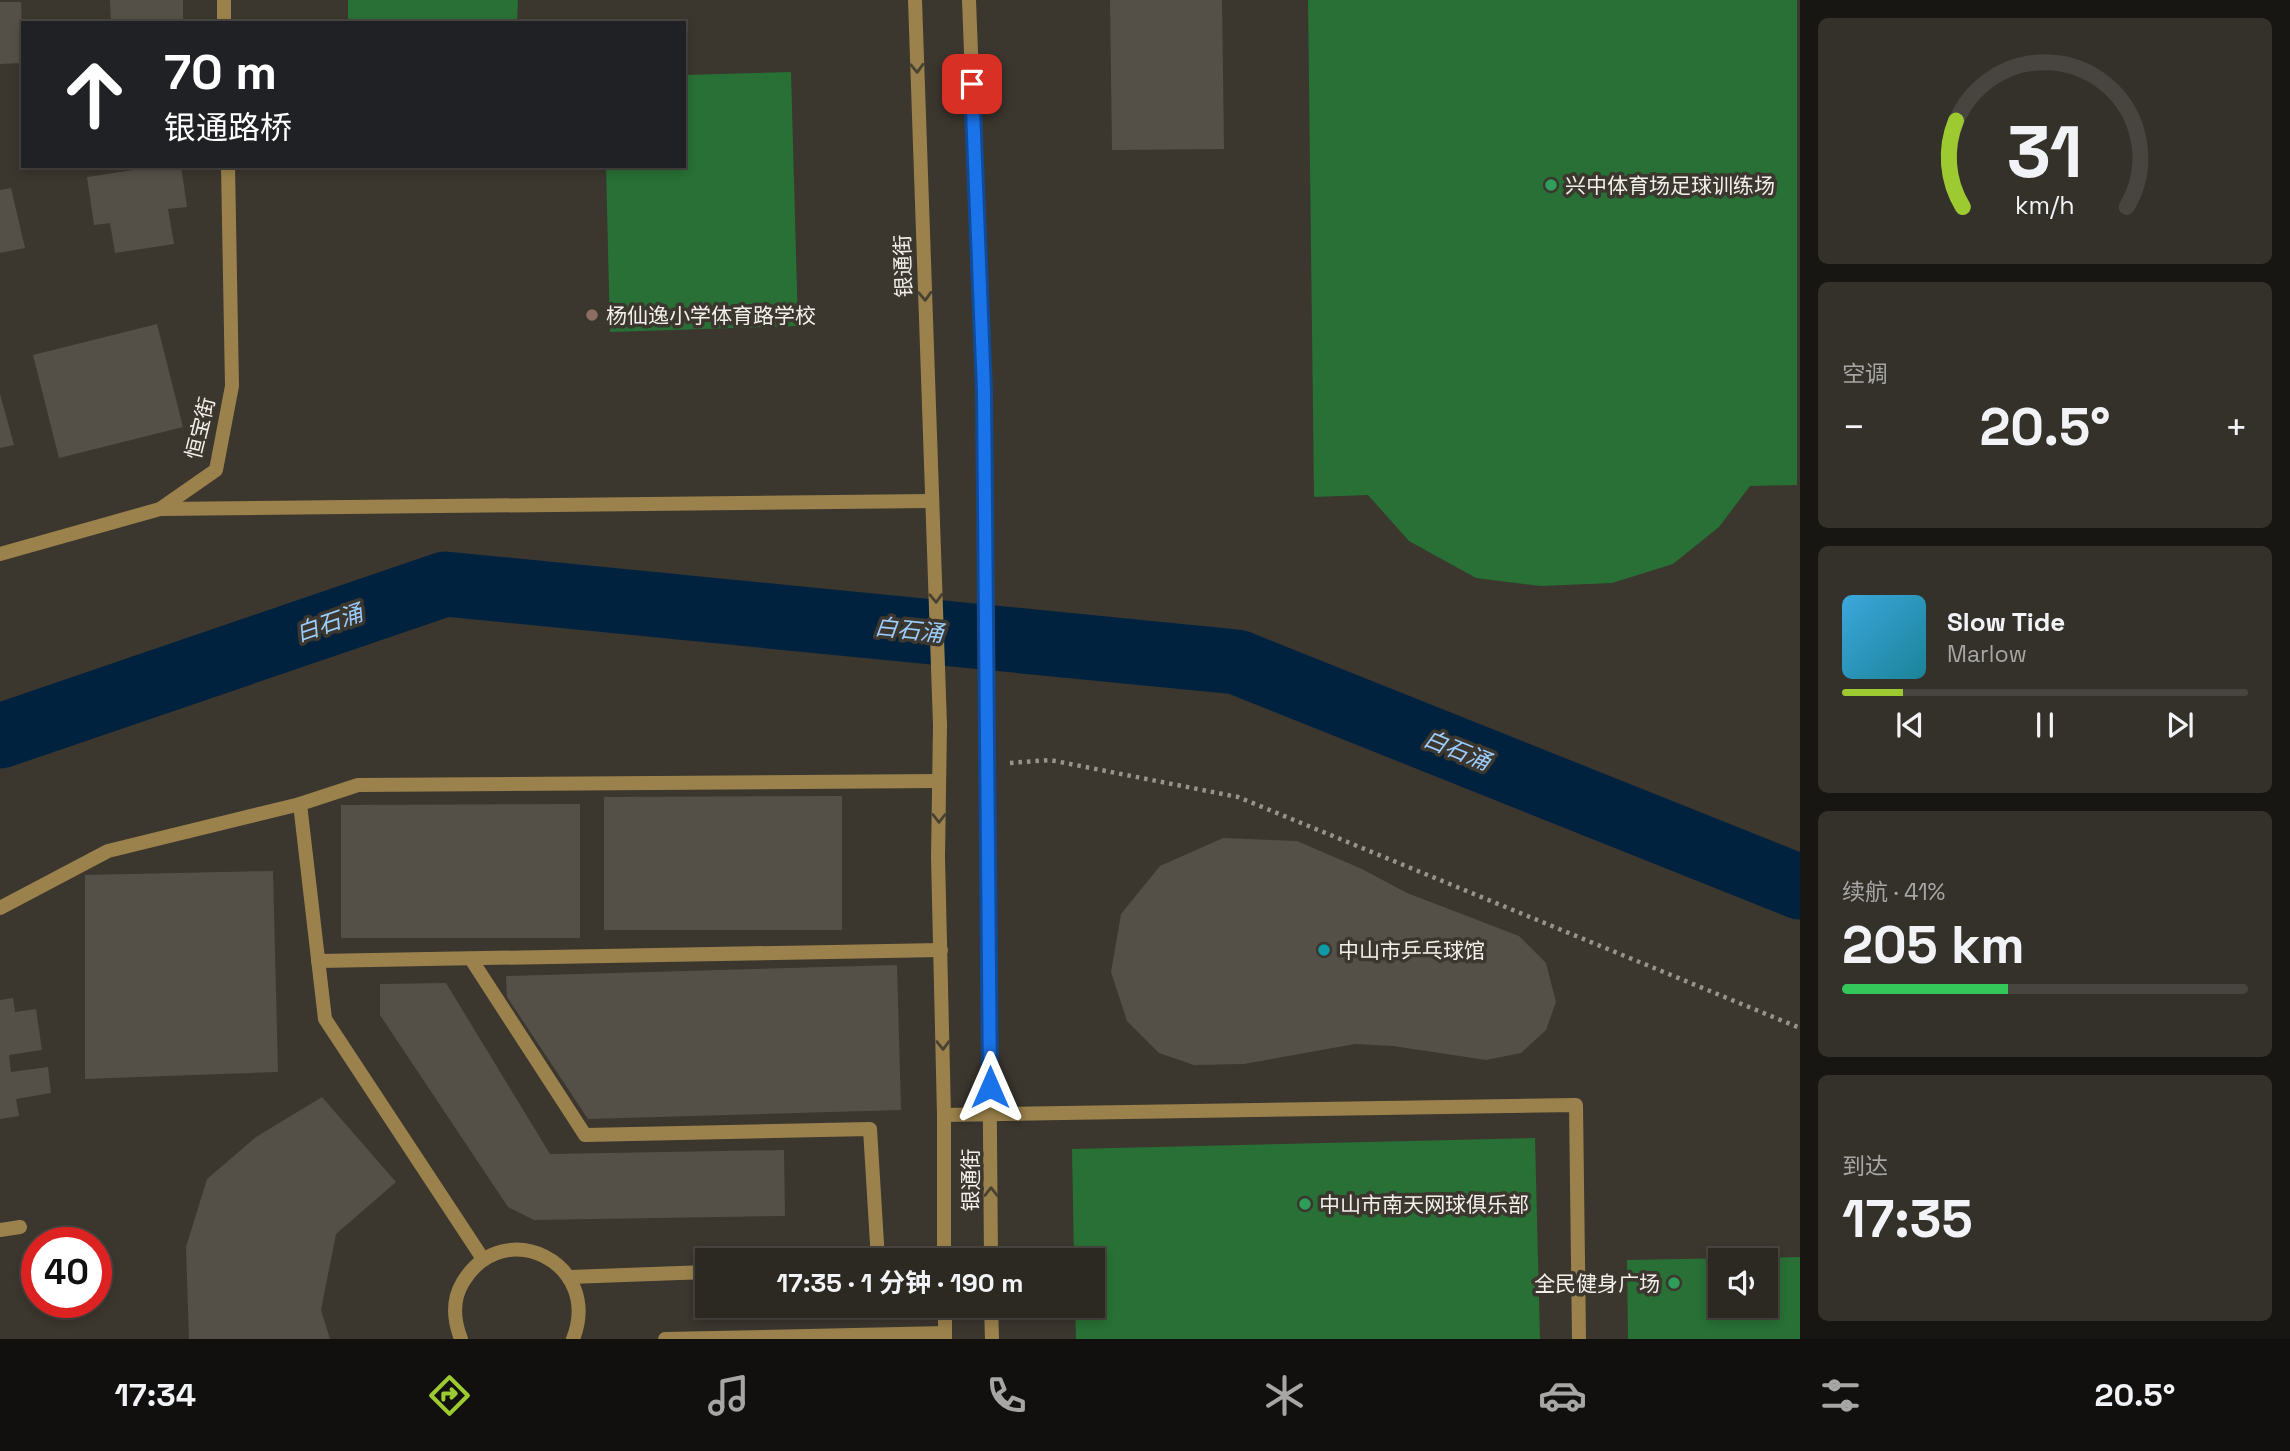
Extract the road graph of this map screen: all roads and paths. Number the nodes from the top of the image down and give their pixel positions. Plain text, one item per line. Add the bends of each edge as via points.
1 (224, 0) edge
2 (915, 0) edge
3 (969, 0) edge
4 (225, 21) edge
5 (228, 168) edge
6 (931, 501) junction
7 (160, 509) junction
8 (0, 554) edge
9 (988, 765) junction
10 (939, 780) junction
11 (300, 804) junction
12 (0, 908) edge
13 (942, 950) junction
14 (471, 959) junction
15 (318, 961) junction
16 (1800, 1028) edge
17 (990, 1114) junction
18 (944, 1115) junction
19 (20, 1227) dead end
20 (0, 1230) edge
21 (876, 1248) edge
22 (944, 1248) edge
23 (991, 1248) edge
24 (483, 1259) junction
25 (695, 1272) edge
26 (570, 1277) junction
27 (945, 1318) edge
28 (991, 1318) edge
29 (945, 1336) edge
30 (461, 1339) edge
31 (573, 1339) edge
32 (665, 1339) edge
33 (992, 1339) edge
34 (1579, 1339) edge

1 - 4 street
2 -> 6 street, 银通街
3 - 9 street, 银通街 via 984,391
5 - 7 street, 恒宝街 via 232,386 228,410 216,470
6 - 7 street
6 -> 10 street, 银通街
7 - 8 street, 恒宝街
9 - 16 path via 1050,760 1238,797
9 - 17 street, 银通街
10 - 11 street via 358,785
10 -> 13 street, 银通街
11 - 12 street via 108,851
11 - 15 street
13 - 14 street
13 -> 18 street, 银通街
14 - 15 street
14 - 21 street via 585,1136 870,1129
15 - 24 street via 325,1019
17 - 18 street
23 -> 17 street, 银通街
17 - 34 street via 1576,1105
18 - 22 street, 银通街
19 - 20 street
24 - 26 street via 521,1249 557,1263
24 - 30 street via 459,1289 454,1308
25 - 26 street
26 - 31 street via 580,1309
27 - 29 street
28 - 33 street
29 - 32 street

